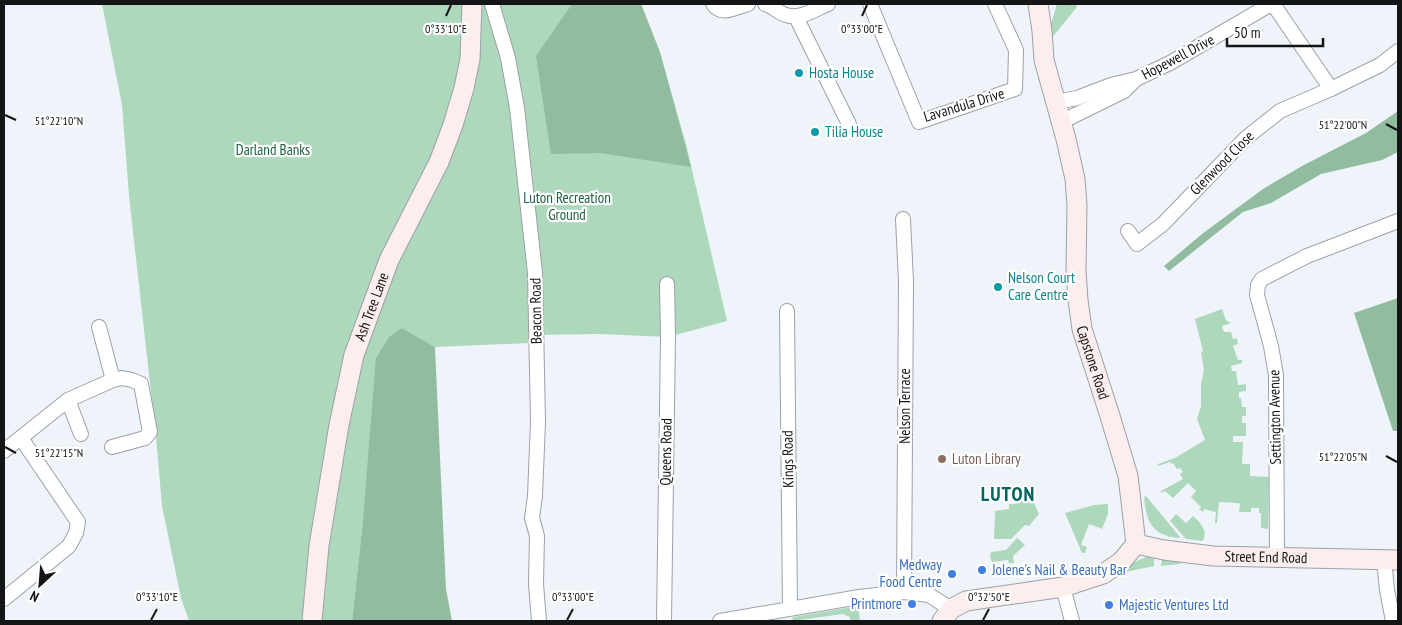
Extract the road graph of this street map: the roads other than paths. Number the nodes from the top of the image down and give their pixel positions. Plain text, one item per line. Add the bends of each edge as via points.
1 (472, 4) edge
2 (492, 4) edge
3 (713, 4) edge
4 (748, 4) edge
5 (765, 4) edge
6 (828, 4) edge
7 (870, 4) edge
8 (995, 4) edge
9 (1038, 4) edge
10 (1050, 4) edge
11 (1272, 4) edge
12 (796, 17) junction
13 (1042, 31) junction
14 (1398, 51) edge
15 (1136, 79) junction
16 (1331, 89) junction
17 (1056, 102) junction
18 (1061, 122) junction
19 (849, 124) dead end
20 (903, 219) dead end
21 (1398, 221) edge
22 (1128, 231) dead end
23 (667, 284) dead end
24 (787, 310) dead end
25 (99, 327) dead end
26 (113, 380) junction
27 (68, 400) junction
28 (81, 434) dead end
29 (21, 438) junction
30 (112, 447) dead end
31 (4, 452) edge
32 (1136, 544) junction
33 (1277, 558) junction
34 (1391, 560) edge
35 (1063, 587) junction
36 (904, 592) junction
37 (4, 599) edge
38 (790, 608) junction
39 (946, 615) edge
40 (312, 621) edge
41 (539, 621) edge
42 (664, 621) edge
43 (722, 621) edge
44 (1072, 621) edge
45 (1393, 621) edge

1 - 40 street, Ash Tree Lane via 470,59 450,134 389,260 354,354 318,546
2 - 41 street, Beacon Road via 508,58 517,108 535,273 538,422 532,518 537,536
3 - 4 street via 725,11
5 - 12 street via 784,15
6 - 12 street
7 - 8 street, Lavandula Drive via 919,122 1015,89 1016,50
9 - 13 street, Capstone Road
10 - 13 street, Capstone Road
11 - 15 street, Hopewell Drive
11 - 16 street
12 - 19 street
13 - 17 street, Capstone Road via 1044,60
14 - 16 street, Glenwood Close via 1380,65
15 - 17 street, Hopewell Drive
15 - 18 street, Hopewell Drive via 1124,91
16 - 22 street, Glenwood Close via 1280,111 1246,138 1163,224 1137,244
17 - 18 street, Capstone Road
18 - 32 street, Capstone Road via 1075,179 1076,271 1082,329 1128,476
20 - 36 street, Nelson Terrace via 906,281
21 - 33 street, Settington Avenue via 1307,256 1266,275 1259,284 1258,299 1276,375
23 - 42 street, Queens Road
24 - 38 street, Kings Road
25 - 26 street
26 - 27 street
26 - 30 street via 122,378 142,384 150,432 145,438
27 - 28 street
27 - 29 street
29 - 31 street
29 - 37 street via 78,522 69,546
32 - 33 street, Street End Road via 1213,556
32 - 35 street via 1121,562 1103,574
33 - 34 street, Street End Road
34 - 45 street via 1387,590
35 - 39 street via 968,600
35 - 44 street
36 - 38 street
36 - 39 street via 929,595
38 - 43 street

